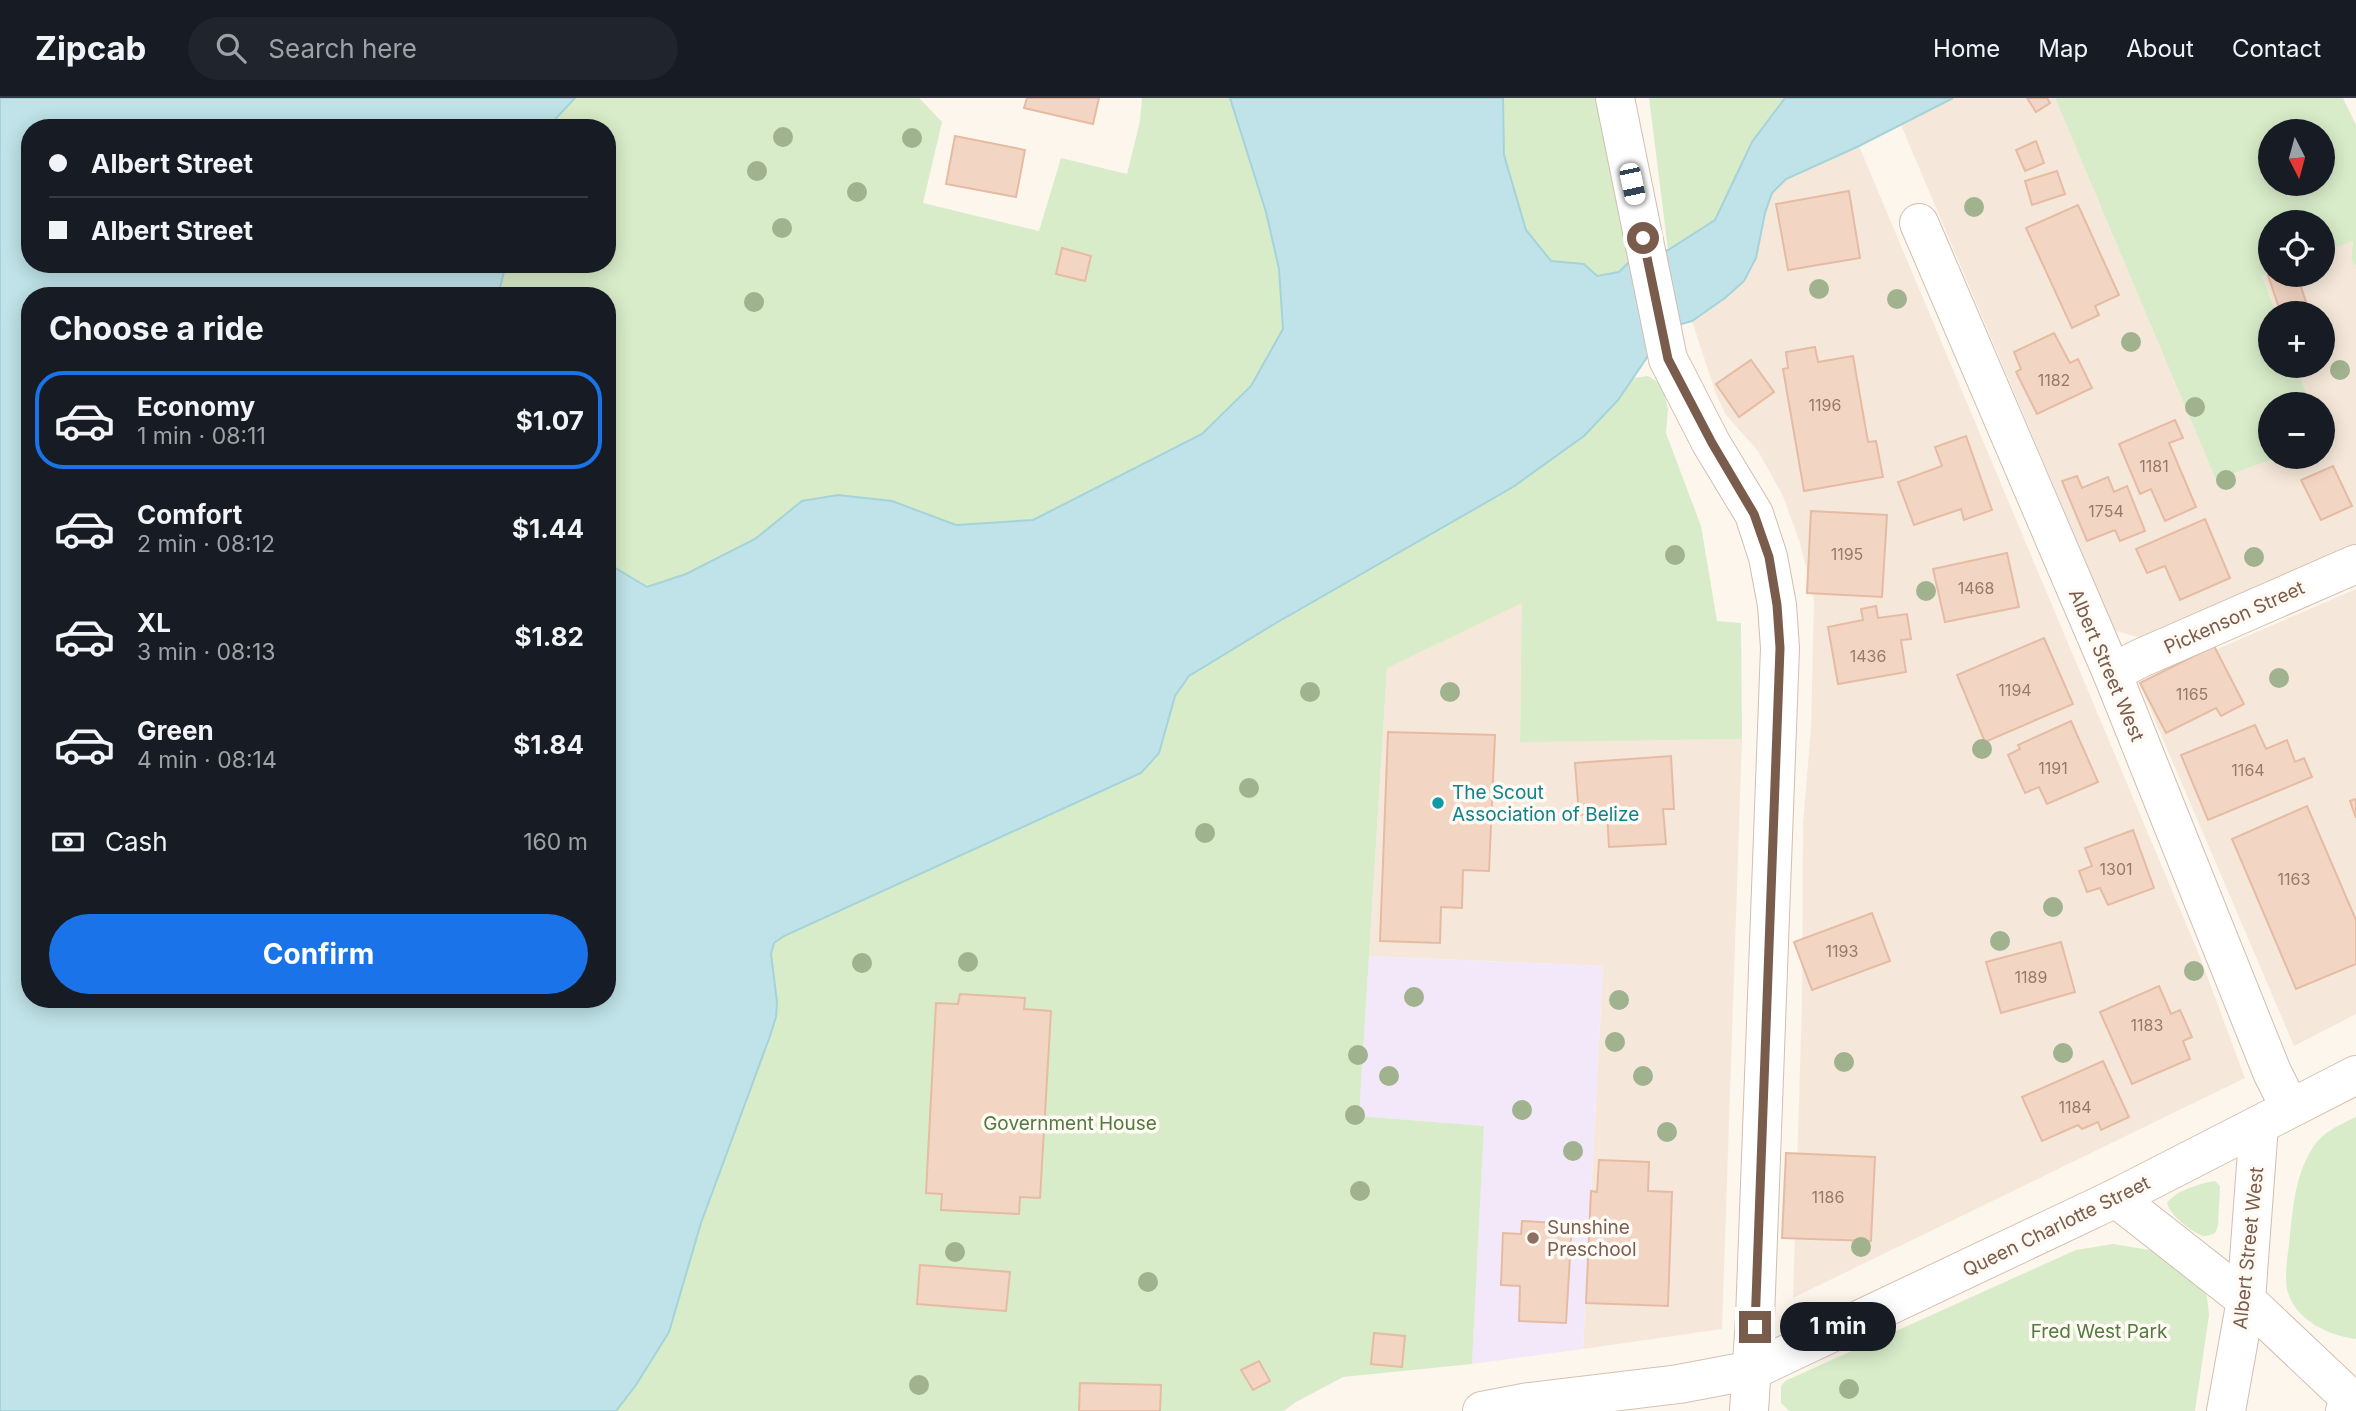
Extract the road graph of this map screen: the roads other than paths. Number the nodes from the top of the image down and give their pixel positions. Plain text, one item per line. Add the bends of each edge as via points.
1 (1615, 98) edge
2 (1919, 223) dead end
3 (2356, 564) edge
4 (2112, 673) junction
5 (2356, 1074) edge
6 (2275, 1117) junction
7 (2116, 1198) junction
8 (2246, 1300) junction
9 (1752, 1370) junction
10 (2352, 1404) edge
11 (1482, 1411) edge
12 (1749, 1411) edge
13 (2226, 1411) edge

1 - 9 street via 1668,359 1754,514 1769,557 1777,605 1780,648
2 - 4 street, Albert Street West
3 - 4 street, Pickenson Street
4 - 6 street, Albert Street West via 2272,1072
5 - 6 street, Queen Charlotte Street
6 - 7 street, Queen Charlotte Street
6 - 8 street, Albert Street West
7 - 8 street
7 - 9 street, Queen Charlotte Street
8 - 10 street
8 - 13 street, Albert Street West
9 - 11 street, Queen Charlotte Street
9 - 12 street

